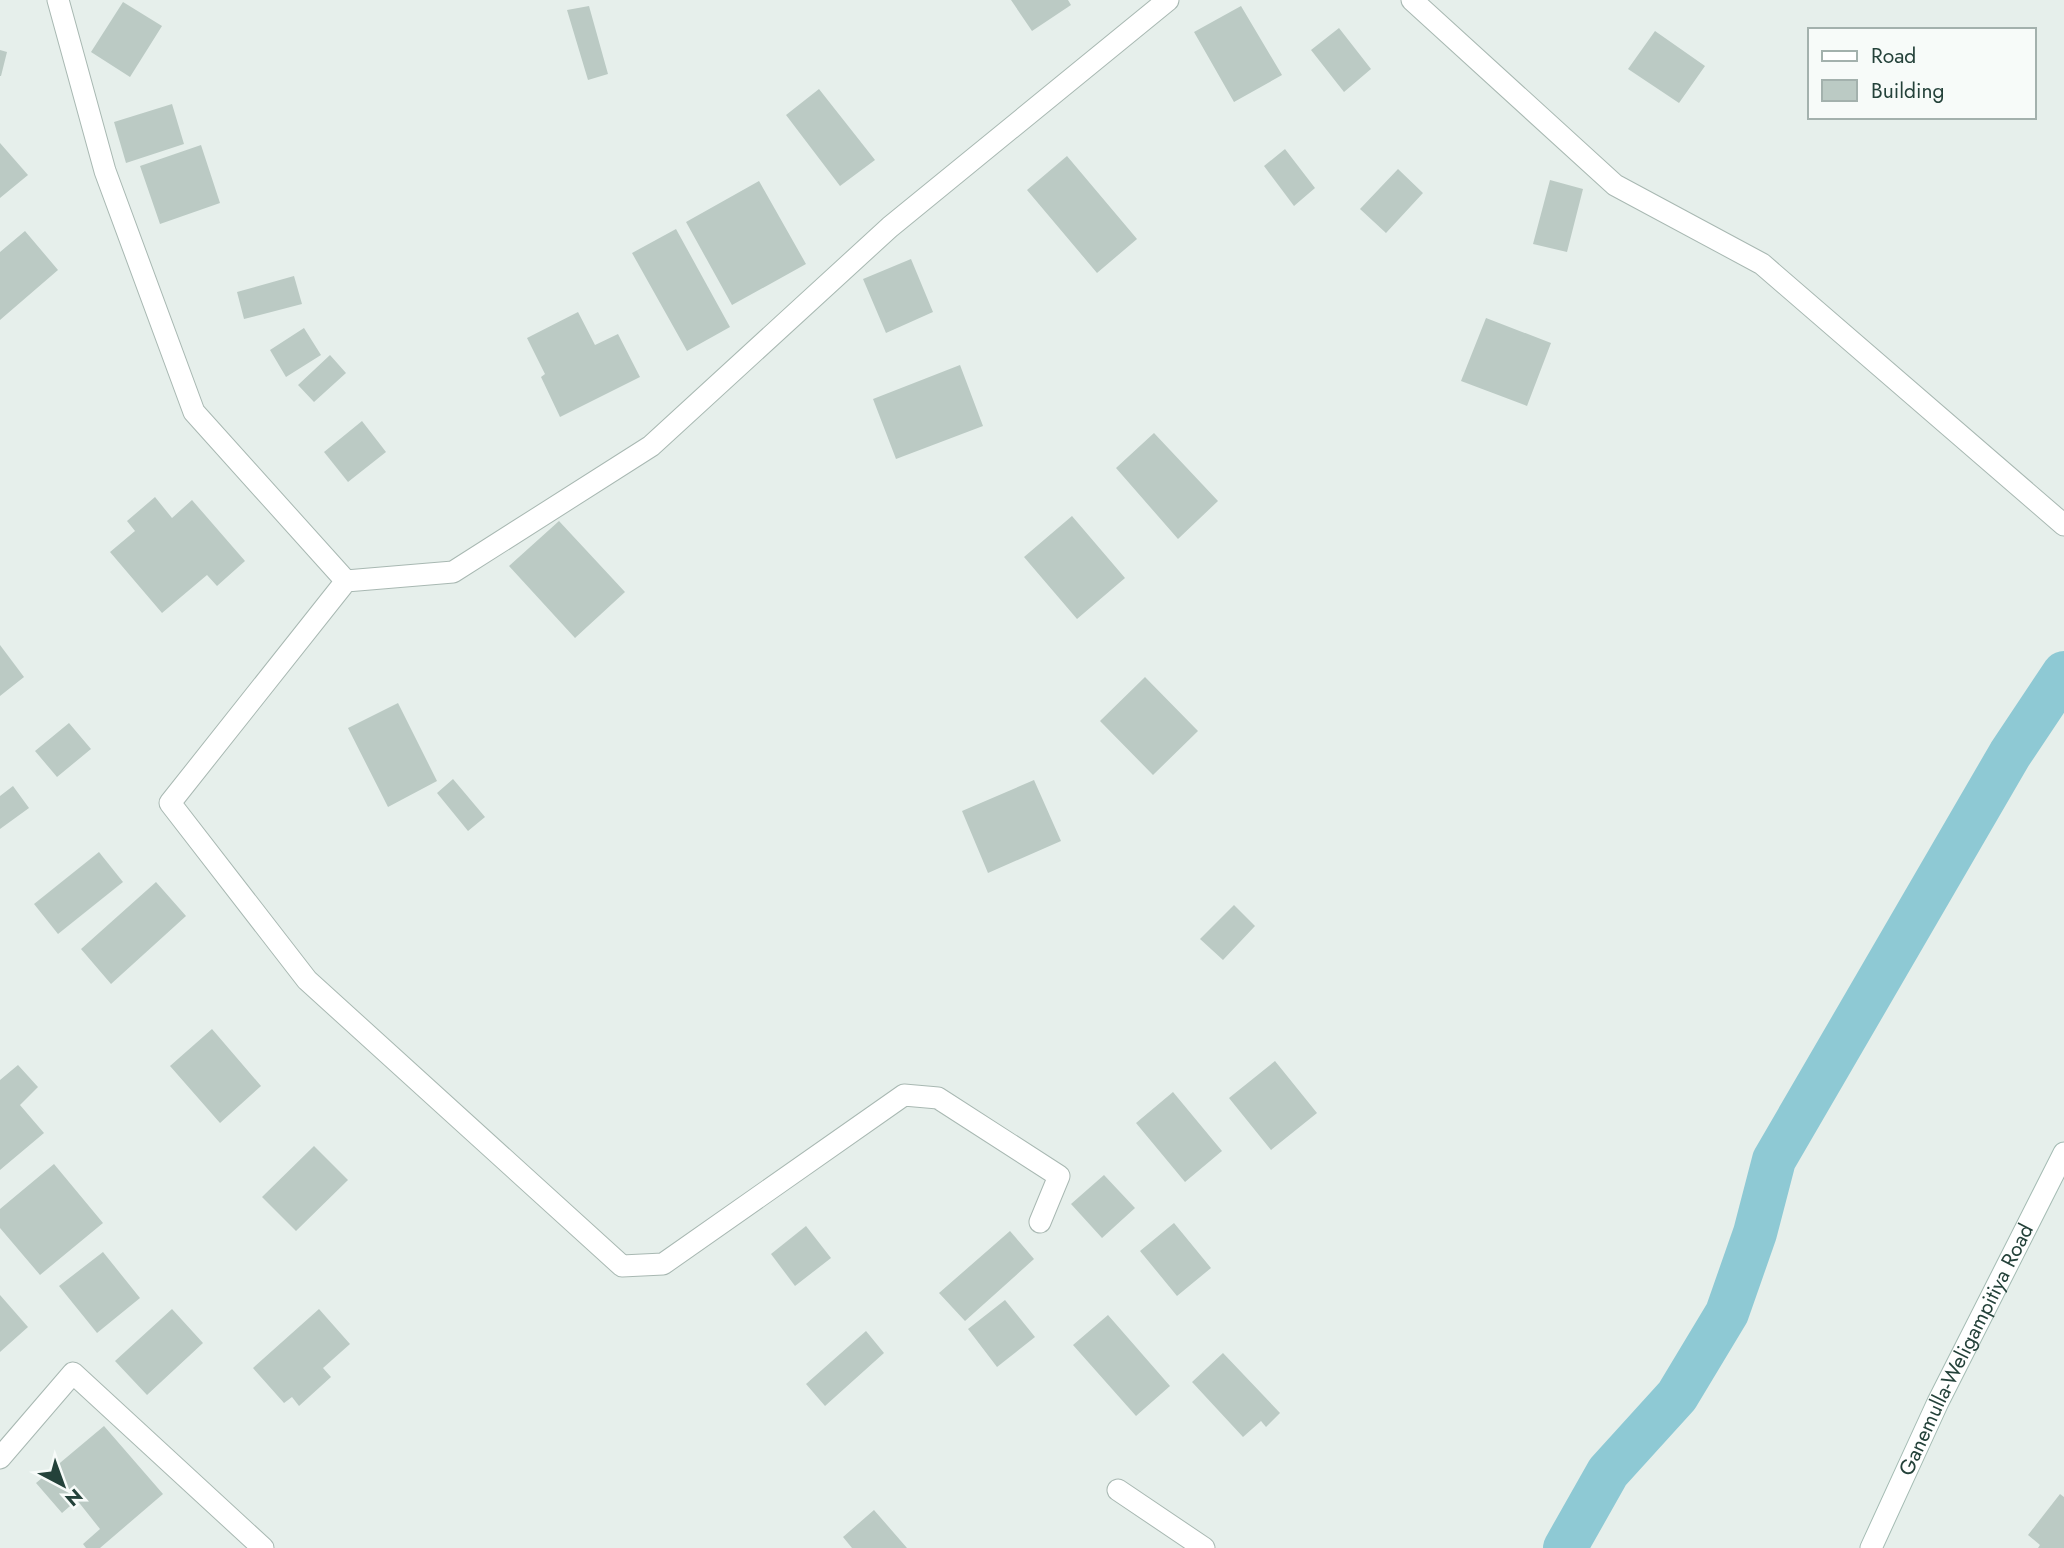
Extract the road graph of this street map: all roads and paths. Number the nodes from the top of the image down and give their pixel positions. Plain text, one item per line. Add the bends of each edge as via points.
1 (58, 0) edge
2 (1168, 0) edge
3 (1412, 0) edge
4 (2064, 525) edge
5 (346, 581) junction
6 (2064, 1153) edge
7 (1040, 1222) dead end
8 (0, 1458) edge
9 (1118, 1490) dead end
10 (263, 1548) edge
11 (1204, 1548) edge
12 (1871, 1548) edge

1 - 5 street via 105,171 194,412
2 - 5 street via 890,227 651,446 453,572
3 - 4 street via 1615,186 1762,264
5 - 7 street via 170,803 307,980 622,1266 663,1264 904,1095 939,1098 1059,1176
6 - 12 street, Ganemulla-Weligampitiya Road via 1938,1402
8 - 10 street via 73,1373
9 - 11 street

